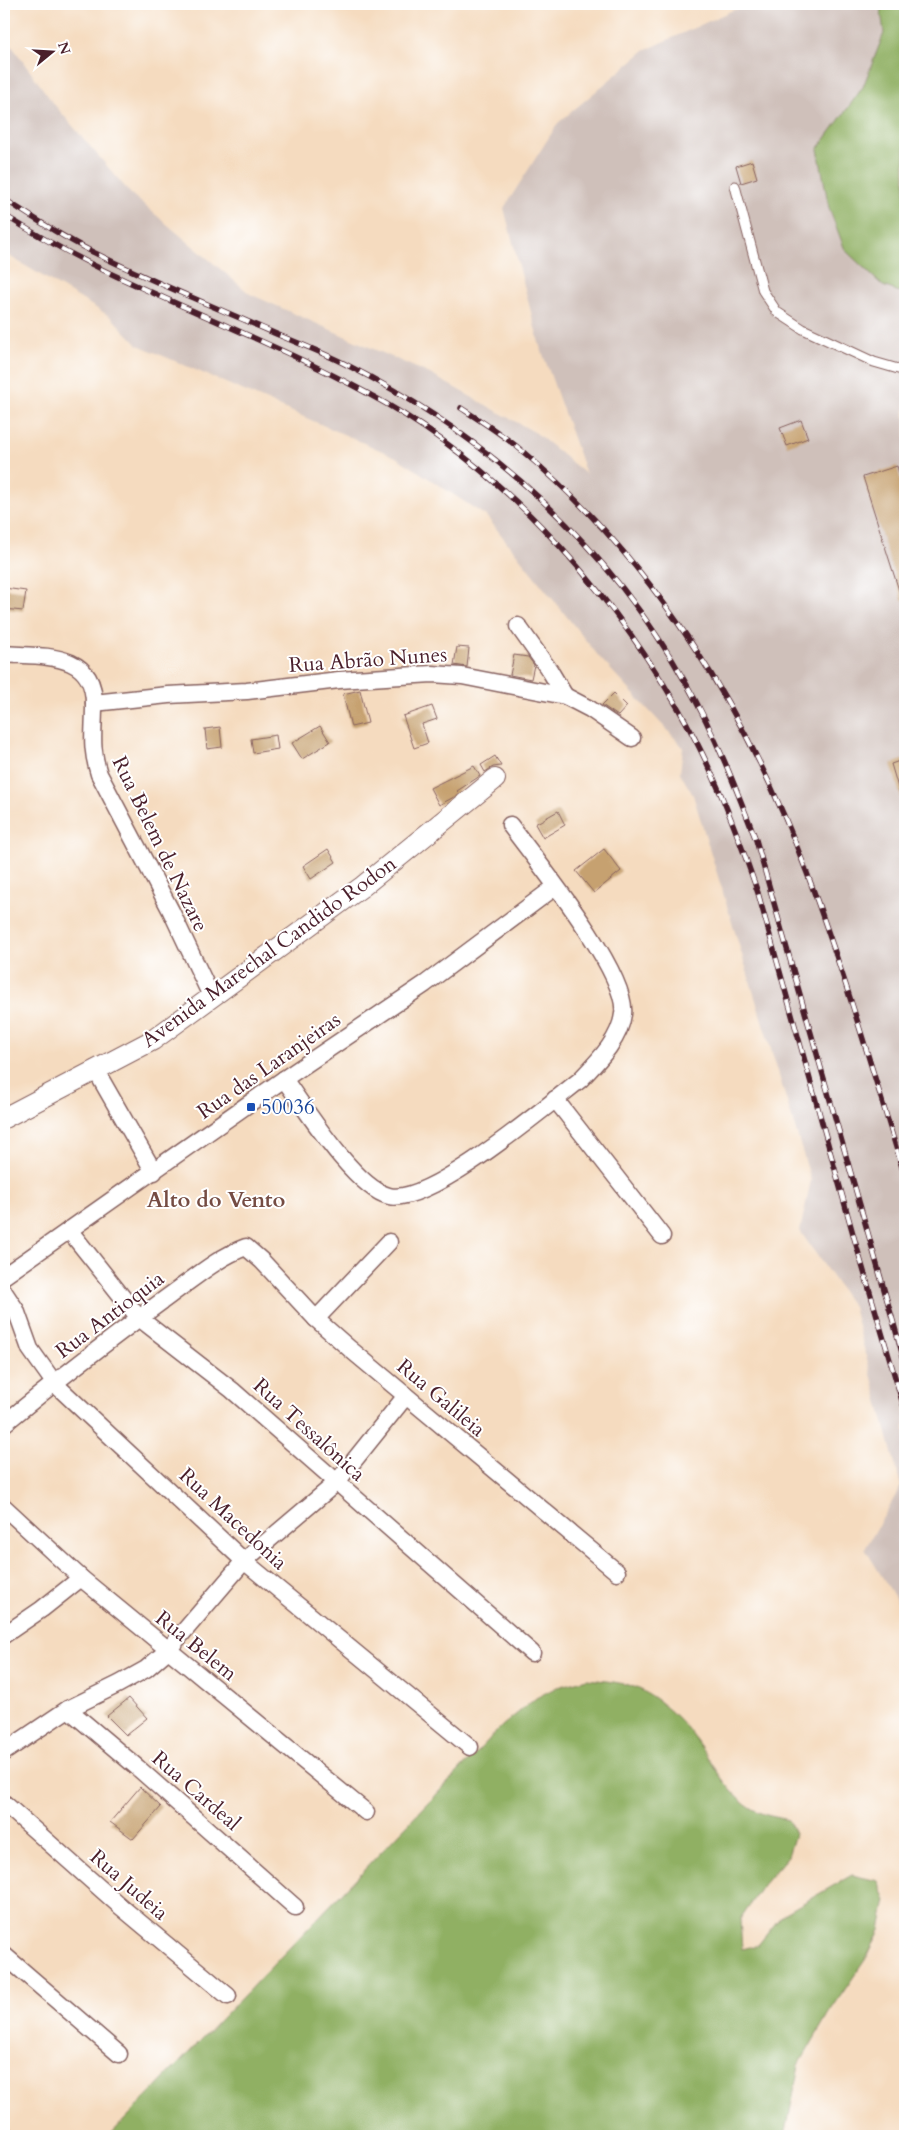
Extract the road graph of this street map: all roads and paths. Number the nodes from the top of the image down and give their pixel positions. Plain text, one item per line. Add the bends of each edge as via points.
1 (735, 186) dead end
2 (905, 371) edge
3 (518, 626) dead end
4 (4, 654) edge
5 (565, 696) junction
6 (94, 703) junction
7 (632, 738) dead end
8 (495, 779) dead end
9 (510, 825) dead end
10 (555, 886) junction
11 (212, 998) junction
12 (95, 1069) junction
13 (284, 1079) junction
14 (555, 1100) junction
15 (4, 1118) edge
16 (154, 1172) junction
17 (69, 1230) junction
18 (662, 1236) dead end
19 (389, 1242) dead end
20 (246, 1247) joint
21 (4, 1276) edge
22 (4, 1292) edge
23 (139, 1318) junction
24 (316, 1319) junction
25 (55, 1384) junction
26 (405, 1397) junction
27 (4, 1424) edge
28 (336, 1483) junction
29 (4, 1507) edge
30 (244, 1560) junction
31 (617, 1572) dead end
32 (81, 1578) junction
33 (4, 1635) edge
34 (168, 1650) junction
35 (532, 1653) dead end
36 (68, 1709) junction
37 (470, 1747) dead end
38 (4, 1752) edge
39 (4, 1803) edge
40 (366, 1812) dead end
41 (295, 1906) dead end
42 (4, 1955) edge
43 (228, 1996) dead end
44 (119, 2054) dead end

1 - 2 lane via 763,291 777,312 802,330 874,362
3 - 5 street
4 - 6 street, Rua Belem de Nazare via 49,657 73,663 85,671
5 - 6 street, Rua Abrão Nunes via 477,678 432,674
5 - 7 street, Rua Abrão Nunes
6 - 11 street, Rua Belem de Nazare via 93,754 99,774 167,903
8 - 11 street, Avenida Marechal Candido Rodon via 363,886
9 - 10 street
10 - 13 street, Rua das Laranjeiras via 425,984
10 - 14 street via 584,926 618,983 624,1002 619,1029 608,1048 580,1080
11 - 12 street, Avenida Marechal Candido Rodon via 142,1047
12 - 15 street, Avenida Marechal Candido Rodon
12 - 16 street
13 - 14 street via 338,1154 369,1185 388,1196 405,1198 448,1178
13 - 16 street, Rua das Laranjeiras
14 - 18 street
16 - 17 street, Rua das Laranjeiras
17 - 21 street, Rua das Laranjeiras
17 - 23 street, Rua Tessalônica
19 - 24 street
20 - 23 street, Rua Antioquia via 231,1253
20 - 24 street, Rua Galileia
22 - 25 street, Rua Macedonia via 16,1310 30,1349
23 - 25 street, Rua Antioquia
23 - 28 street, Rua Tessalônica via 232,1390
24 - 26 street, Rua Galileia
25 - 27 street, Rua Antioquia
25 - 30 street, Rua Macedonia
26 - 28 street
26 - 31 street, Rua Galileia
28 - 30 street
28 - 35 street, Rua Tessalônica
29 - 32 street, Rua Belem
30 - 34 street
30 - 37 street, Rua Macedonia
32 - 33 street
32 - 34 street, Rua Belem
34 - 36 street via 139,1673
34 - 40 street, Rua Belem
36 - 38 street
36 - 41 street, Rua Cardeal
39 - 43 street, Rua Judeia via 124,1910
42 - 44 street

